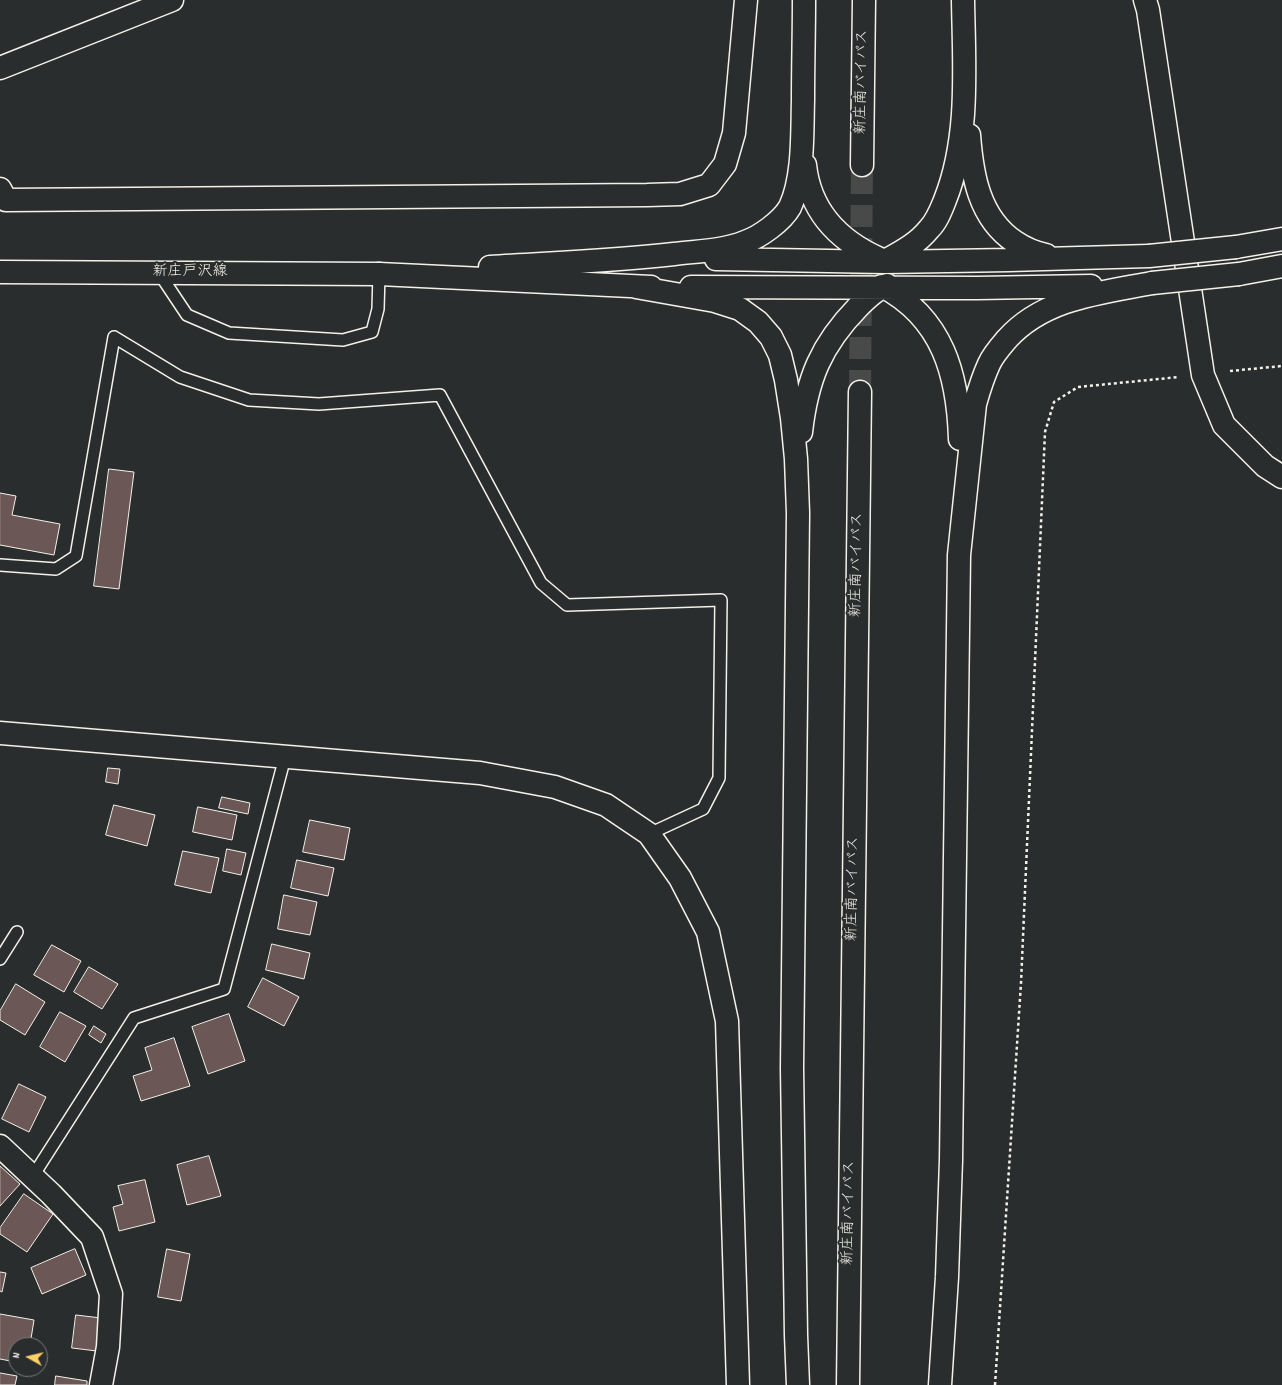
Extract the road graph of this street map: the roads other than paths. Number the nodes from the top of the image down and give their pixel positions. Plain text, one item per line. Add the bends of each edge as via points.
1 (172, 0) edge
2 (746, 0) edge
3 (804, 0) edge
4 (864, 0) edge
5 (963, 0) edge
6 (1145, 0) edge
7 (964, 56) junction
8 (0, 68) edge
9 (802, 124) junction
10 (862, 165) tunnel mouth
11 (0, 189) edge
12 (1282, 239) edge
13 (634, 258) junction
14 (775, 259) junction
15 (1069, 259) junction
16 (975, 260) junction
17 (885, 262) junction
18 (1282, 266) edge
19 (0, 272) edge
20 (158, 273) junction
21 (379, 274) junction
22 (846, 274) junction
23 (917, 274) junction
24 (1152, 283) junction
25 (636, 286) junction
26 (883, 286) junction
27 (774, 287) junction
28 (977, 288) junction
29 (860, 392) tunnel mouth
30 (1282, 477) edge
31 (798, 513) junction
32 (959, 555) junction
33 (0, 565) edge
34 (0, 733) edge
35 (284, 757) junction
36 (649, 834) junction
37 (17, 932) dead end
38 (0, 959) edge
39 (0, 1146) edge
40 (33, 1176) junction
41 (100, 1385) edge
42 (738, 1385) edge
43 (798, 1385) edge
44 (848, 1385) edge
45 (940, 1385) edge

1 - 8 main road
2 - 11 main road via 734,133 725,164 709,185 680,194 6,200
3 - 9 main road
4 - 10 main road, 新庄南バイパス
5 - 7 main road
6 - 30 main road via 1203,375 1224,425 1265,466
7 - 15 main road via 972,165 984,207 1007,237 1022,247 1040,254
7 - 17 main road via 961,132 957,162 947,194 931,228 918,241
9 - 13 main road via 800,170 796,189 789,208 762,234 725,248
9 - 17 main road via 806,175 820,212 849,242
12 - 15 main road, bridge via 1236,247 1149,256
13 - 14 main road
13 - 21 main road
14 - 17 main road
14 - 22 main road
15 - 16 main road
16 - 17 main road
16 - 23 main road
17 - 22 main road
17 - 23 main road
18 - 24 main road, bridge via 1239,274
19 - 20 main road, 新庄戸沢線
20 - 21 main road, 新庄戸沢線
20 - 21 lane via 187,315 229,332 343,340 372,332 378,309
21 - 25 main road
22 - 26 main road
22 - 27 main road
23 - 26 main road
23 - 28 main road
24 - 28 main road
24 - 32 main road via 1081,297 1055,305 1016,329 994,356 981,383 975,404
25 - 27 main road
25 - 31 main road via 715,301 740,309 758,322 771,337 780,355 792,418
26 - 27 main road
26 - 28 main road
26 - 31 main road via 847,318 831,338 808,388 800,441
26 - 32 main road via 906,301 922,317 948,359 955,383 960,440
29 - 44 main road, 新庄南バイパス
31 - 43 main road via 792,1068
32 - 45 main road via 951,1160 948,1277
33 - 36 lane via 56,569 76,556 114,337 180,377 249,400 319,404 440,395 541,583 567,605 721,600 719,778 703,809
34 - 35 main road
35 - 36 main road via 480,773 555,787 606,805
35 - 40 lane via 224,989 134,1018
36 - 42 main road via 680,878 708,932 727,1022
37 - 38 lane
39 - 40 main road
40 - 41 main road via 92,1237 111,1294 108,1347

